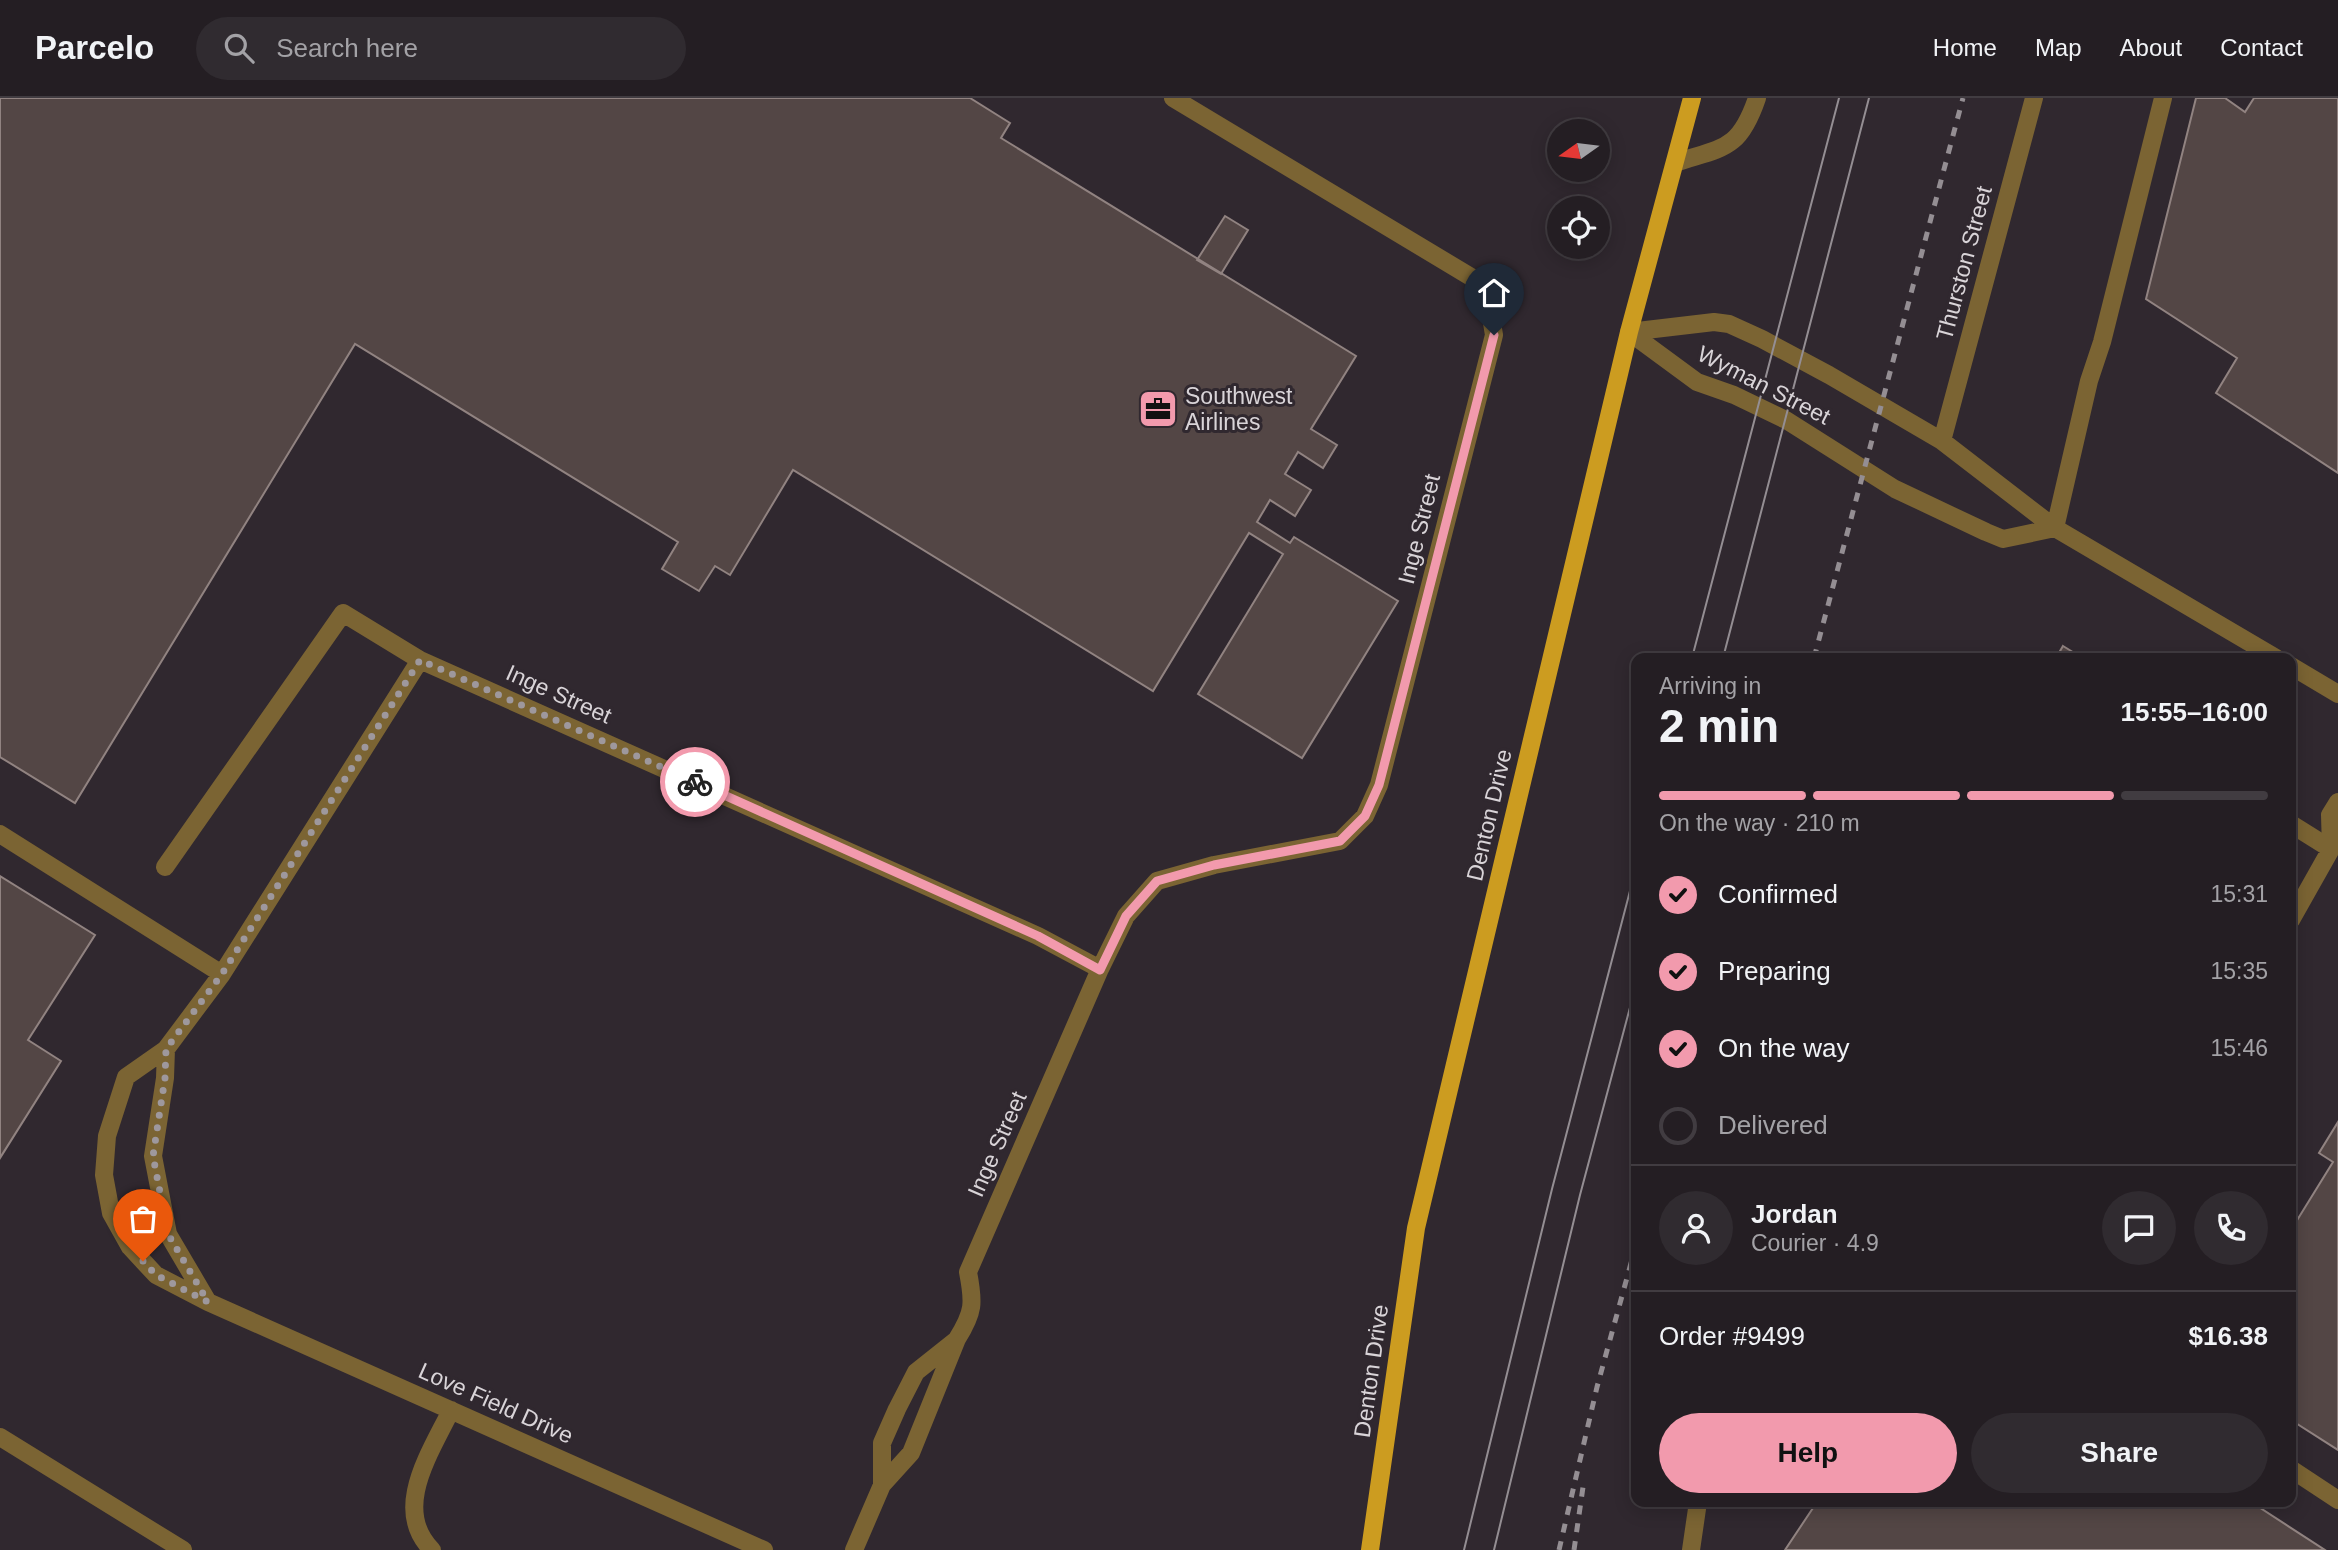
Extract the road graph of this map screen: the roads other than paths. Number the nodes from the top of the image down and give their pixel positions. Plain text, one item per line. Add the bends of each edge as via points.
1 (1173, 98) edge
2 (1692, 98) edge
3 (1757, 98) edge
4 (2034, 98) edge
5 (2163, 98) edge
6 (1675, 163) junction
7 (1629, 332) junction
8 (1942, 441) junction
9 (2054, 528) junction
10 (2267, 653) edge
11 (420, 660) junction
12 (2296, 669) edge
13 (2338, 694) edge
14 (2338, 802) edge
15 (2296, 827) edge
16 (0, 834) edge
17 (2335, 848) edge
18 (165, 867) dead end
19 (2296, 912) edge
20 (1100, 970) junction
21 (222, 974) junction
22 (166, 1049) junction
23 (208, 1302) junction
24 (957, 1339) junction
25 (451, 1410) junction
26 (0, 1437) edge
27 (2296, 1472) edge
28 (882, 1486) junction
29 (2338, 1500) edge
30 (1697, 1507) edge
31 (183, 1550) edge
32 (432, 1550) edge
33 (764, 1550) edge
34 (854, 1550) edge
35 (1370, 1550) edge
36 (1690, 1550) edge

1 - 20 street, Inge Street via 1486,286 1494,335 1379,785 1365,816 1340,841 1157,881 1126,916
2 - 6 main road, Denton Drive
3 - 6 street via 1749,122 1731,145
4 - 8 street, Thurston Street
5 - 9 street
6 - 7 main road, Denton Drive
7 - 8 street, Wyman Street via 1714,321 1729,324
7 - 9 street, Wyman Street via 1697,382 1786,420 1895,489 1986,532 2003,539
7 - 35 main road, Denton Drive via 1416,1228
8 - 9 street, Wyman Street
9 - 10 street, Wyman Street
11 - 18 street, Inge Street via 344,613
11 - 20 street, Inge Street via 1038,936
11 - 21 street
12 - 13 street
14 - 17 street via 2330,815
15 - 17 street
16 - 21 street
17 - 19 street
20 - 24 street, Inge Street via 968,1272 973,1309
21 - 22 street
22 - 23 street via 153,1156 168,1234
22 - 23 street via 126,1077 107,1136 104,1175 111,1213 130,1247 156,1275
23 - 25 street, Love Field Drive
24 - 28 street, Inge Street via 911,1453
24 - 28 street, Inge Street via 916,1372 882,1443
25 - 32 street via 413,1501 415,1522
25 - 33 street, Love Field Drive
26 - 31 street
27 - 29 street
28 - 34 street, Inge Street
30 - 36 street

